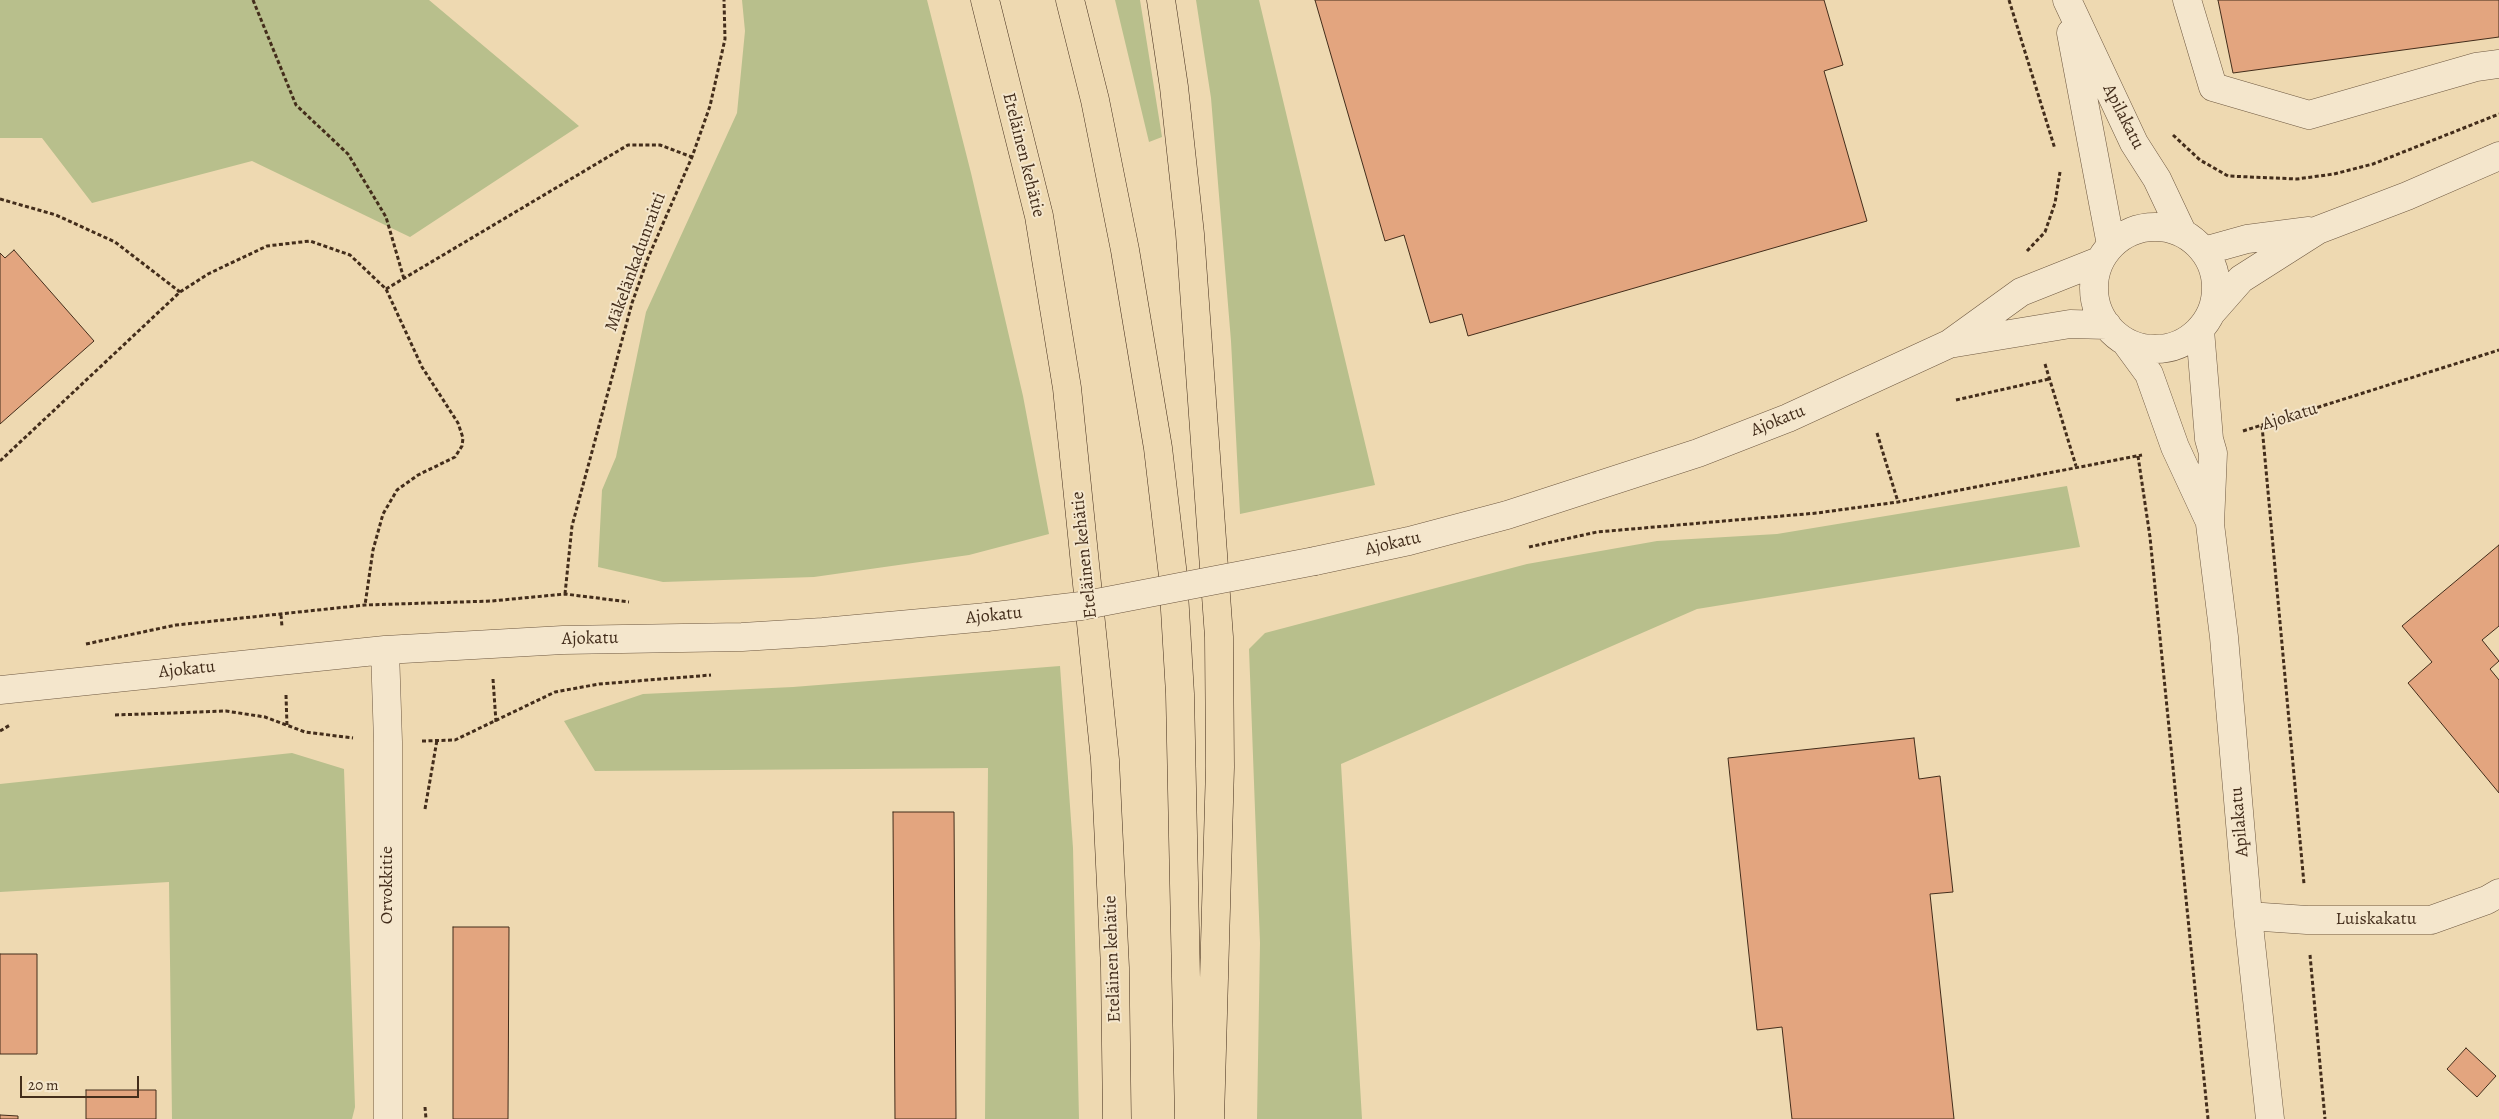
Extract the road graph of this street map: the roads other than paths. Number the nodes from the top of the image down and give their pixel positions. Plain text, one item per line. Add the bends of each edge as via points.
1 (985, 0) edge
2 (1070, 0) edge
3 (1161, 0) edge
4 (2066, 0) edge
5 (2187, 0) edge
6 (2499, 64) edge
7 (2499, 156) edge
8 (2318, 230) junction
9 (2182, 232) junction
10 (2204, 251) junction
11 (2105, 253) junction
12 (2205, 322) junction
13 (2107, 325) junction
14 (1949, 344) junction
15 (2127, 344) junction
16 (2210, 524) junction
17 (385, 650) junction
18 (0, 690) edge
19 (2499, 893) edge
20 (2248, 916) junction
21 (388, 1119) edge
22 (1117, 1119) edge
23 (1189, 1119) edge
24 (1210, 1119) edge
25 (2270, 1119) edge

1 - 22 highway, Eteläinen kehätie via 1039,216 1067,388 1105,760 1115,968
2 - 23 highway via 1125,250 1158,448 1173,576 1180,694
3 - 24 highway via 1190,234 1219,637 1220,767
4 - 9 street, Apilakatu via 2134,143 2157,179
4 - 11 street, Apilakatu via 2088,117
5 - 6 street via 2213,87 2309,115 2476,67
7 - 8 street
8 - 10 street via 2247,239
8 - 12 street via 2241,279
9 - 10 street
9 - 11 street via 2157,226 2141,228 2122,235
10 - 12 street via 2212,264 2216,283
11 - 13 street via 2094,276 2093,292 2097,308
11 - 14 street, Ajokatu via 2021,292
12 - 15 street via 2184,343 2168,348 2140,348
12 - 16 street, Apilakatu via 2209,439 2213,453
13 - 14 street, Ajokatu via 2070,324
13 - 15 street
14 - 17 street, Ajokatu, bridge via 1788,418 1698,453 1507,515 1315,562 1080,606 882,628 742,637 563,640
15 - 16 street, Apilakatu via 2149,374 2175,447
16 - 20 street, Apilakatu via 2224,637
17 - 18 street, Ajokatu
17 - 21 street, Orvokkitie
19 - 20 street, Luiskakatu via 2431,920 2307,920
20 - 25 street, Apilakatu

